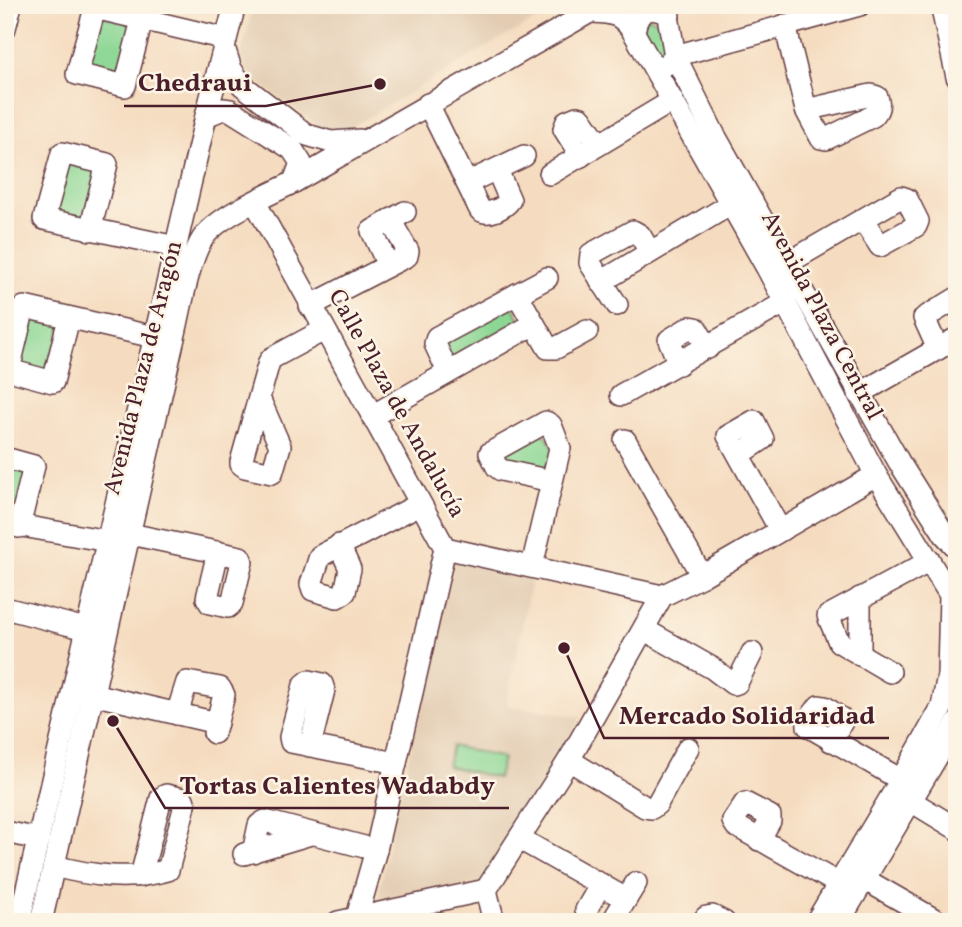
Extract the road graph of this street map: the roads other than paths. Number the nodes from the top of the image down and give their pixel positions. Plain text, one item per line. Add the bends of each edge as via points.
1 (11, 5) edge
2 (235, 5) edge
3 (860, 5) edge
4 (941, 5) edge
5 (598, 8) edge
6 (667, 10) edge
7 (142, 20) dead end
8 (785, 25) junction
9 (5, 28) edge
10 (634, 33) junction
11 (225, 43) junction
12 (675, 56) junction
13 (652, 62) junction
14 (957, 78) edge
15 (672, 101) junction
16 (428, 104) junction
17 (806, 110) dead end
18 (206, 116) junction
19 (367, 140) junction
20 (524, 156) dead end
21 (498, 170) junction
22 (550, 174) dead end
23 (294, 182) junction
24 (467, 183) junction
25 (255, 202) junction
26 (723, 208) junction
27 (185, 209) junction
28 (398, 216) dead end
29 (863, 220) dead end
30 (214, 226) junction
31 (90, 230) dead end
32 (176, 247) junction
33 (650, 252) junction
34 (786, 264) junction
35 (547, 278) dead end
36 (601, 282) junction
37 (517, 294) junction
38 (957, 298) edge
39 (786, 302) junction
40 (617, 305) dead end
41 (310, 306) junction
42 (69, 318) dead end
43 (534, 324) junction
44 (324, 330) junction
45 (587, 331) dead end
46 (154, 337) junction
47 (948, 344) edge
48 (448, 372) junction
49 (859, 394) junction
50 (621, 395) dead end
51 (259, 398) dead end
52 (372, 416) junction
53 (625, 440) dead end
54 (739, 455) dead end
55 (5, 458) edge
56 (876, 475) junction
57 (551, 481) dead end
58 (420, 504) junction
59 (12, 525) edge
60 (780, 530) junction
61 (130, 534) junction
62 (108, 541) junction
63 (340, 545) dead end
64 (445, 548) junction
65 (957, 548) edge
66 (218, 552) junction
67 (930, 561) junction
68 (532, 566) junction
69 (957, 566) edge
70 (702, 576) junction
71 (950, 595) junction
72 (662, 596) junction
73 (860, 598) junction
74 (5, 608) edge
75 (645, 630) junction
76 (97, 633) junction
77 (860, 655) junction
78 (712, 668) dead end
79 (890, 672) dead end
80 (952, 677) edge
81 (92, 694) junction
82 (177, 713) junction
83 (956, 725) edge
84 (831, 741) dead end
85 (310, 747) dead end
86 (688, 748) dead end
87 (569, 760) junction
88 (396, 763) junction
89 (901, 780) junction
90 (911, 801) junction
91 (957, 829) edge
92 (5, 832) edge
93 (39, 839) junction
94 (520, 839) junction
95 (759, 840) dead end
96 (376, 850) junction
97 (249, 853) dead end
98 (54, 866) junction
99 (141, 876) dead end
100 (864, 879) junction
101 (601, 884) junction
102 (839, 884) junction
103 (486, 890) junction
104 (348, 919) edge
105 (19, 922) edge
106 (41, 922) edge
107 (494, 922) edge
108 (590, 922) edge
109 (612, 922) edge
110 (703, 922) edge
111 (724, 922) edge
112 (816, 922) edge
113 (839, 922) edge
114 (939, 922) edge

1 - 9 street
2 - 11 street, Avenida Plaza de Aragón
3 - 8 street
4 - 14 street
5 - 10 street, Avenida Plaza Central via 625,19
5 - 16 street, Avenida Plaza de Aragón
6 - 10 street via 645,11 636,20
6 - 12 street, Avenida Plaza Central
7 - 11 street
8 - 12 street
8 - 17 street
10 - 13 street, Avenida Plaza Central
11 - 18 street, Avenida Plaza de Aragón
11 - 19 street via 231,69 242,85 307,135 331,142
12 - 13 street via 665,65
12 - 34 street, Avenida Plaza Central
13 - 15 street, Avenida Plaza Central
15 - 22 street
15 - 26 street, Avenida Plaza Central
16 - 19 street, Avenida Plaza de Aragón
16 - 24 street
18 - 23 street via 230,110 292,149 301,163
18 - 27 street, Avenida Plaza de Aragón
19 - 23 street, Avenida Plaza de Aragón
20 - 21 street
21 - 24 street
21 - 24 street via 510,200 490,213 480,210
23 - 25 street, Avenida Plaza de Aragón
25 - 30 street, Avenida Plaza de Aragón
25 - 41 street, Calle Plaza de Andalucía
26 - 33 street
26 - 39 street, Avenida Plaza Central
27 - 30 street via 196,225
27 - 32 street, Avenida Plaza de Aragón
28 - 41 street via 372,232 388,265
29 - 34 street
30 - 61 street, Avenida Plaza de Aragón via 193,261
31 - 32 street
32 - 46 street, Avenida Plaza de Aragón
33 - 36 street
33 - 36 street via 633,231 593,253 590,263
34 - 49 street, Avenida Plaza Central
35 - 37 street
36 - 40 street
37 - 43 street
37 - 48 street via 437,337 435,344
38 - 47 street via 924,318
39 - 50 street
39 - 56 street, Avenida Plaza Central
41 - 44 street, Calle Plaza de Andalucía
42 - 46 street
43 - 45 street via 550,349
43 - 48 street
44 - 51 street via 270,360
44 - 52 street, Calle Plaza de Andalucía
46 - 62 street, Avenida Plaza de Aragón
47 - 49 street
48 - 52 street
49 - 65 street, Avenida Plaza Central
52 - 58 street, Calle Plaza de Andalucía
53 - 70 street
54 - 60 street
55 - 59 street via 34,466
56 - 60 street
56 - 67 street, Avenida Plaza Central
57 - 68 street
58 - 63 street
58 - 64 street, Calle Plaza de Andalucía
59 - 62 street
60 - 70 street
61 - 66 street
61 - 76 street, Avenida Plaza de Aragón
62 - 76 street, Avenida Plaza de Aragón
64 - 68 street, Calle Plaza de Andalucía
64 - 88 street
66 - 66 street via 243,561 230,606 207,600
67 - 71 street, Avenida Plaza Central
67 - 73 street
68 - 72 street, Calle Plaza de Andalucía
69 - 71 street via 949,576
70 - 72 street
71 - 80 street
72 - 75 street
73 - 77 street
73 - 77 street via 828,619 839,642
74 - 76 street
75 - 78 street
75 - 87 street
76 - 81 street, Avenida Plaza de Aragón
76 - 93 street, Avenida Plaza de Aragón
77 - 79 street
80 - 89 street via 942,707
81 - 82 street
81 - 98 street, Avenida Plaza de Aragón
82 - 82 street via 187,682 222,690 216,728
83 - 90 street
84 - 89 street
85 - 88 street
86 - 87 street via 652,808
87 - 94 street
88 - 96 street
89 - 102 street
90 - 91 street
90 - 100 street
92 - 93 street
93 - 105 street, Avenida Plaza de Aragón
94 - 101 street
94 - 103 street
95 - 102 street
96 - 97 street via 262,821
96 - 104 street
98 - 99 street via 82,873
98 - 106 street, Avenida Plaza de Aragón
100 - 113 street
100 - 114 street
101 - 108 street via 586,910
101 - 109 street via 631,891
102 - 112 street
103 - 104 street
103 - 107 street
110 - 111 street via 712,916

